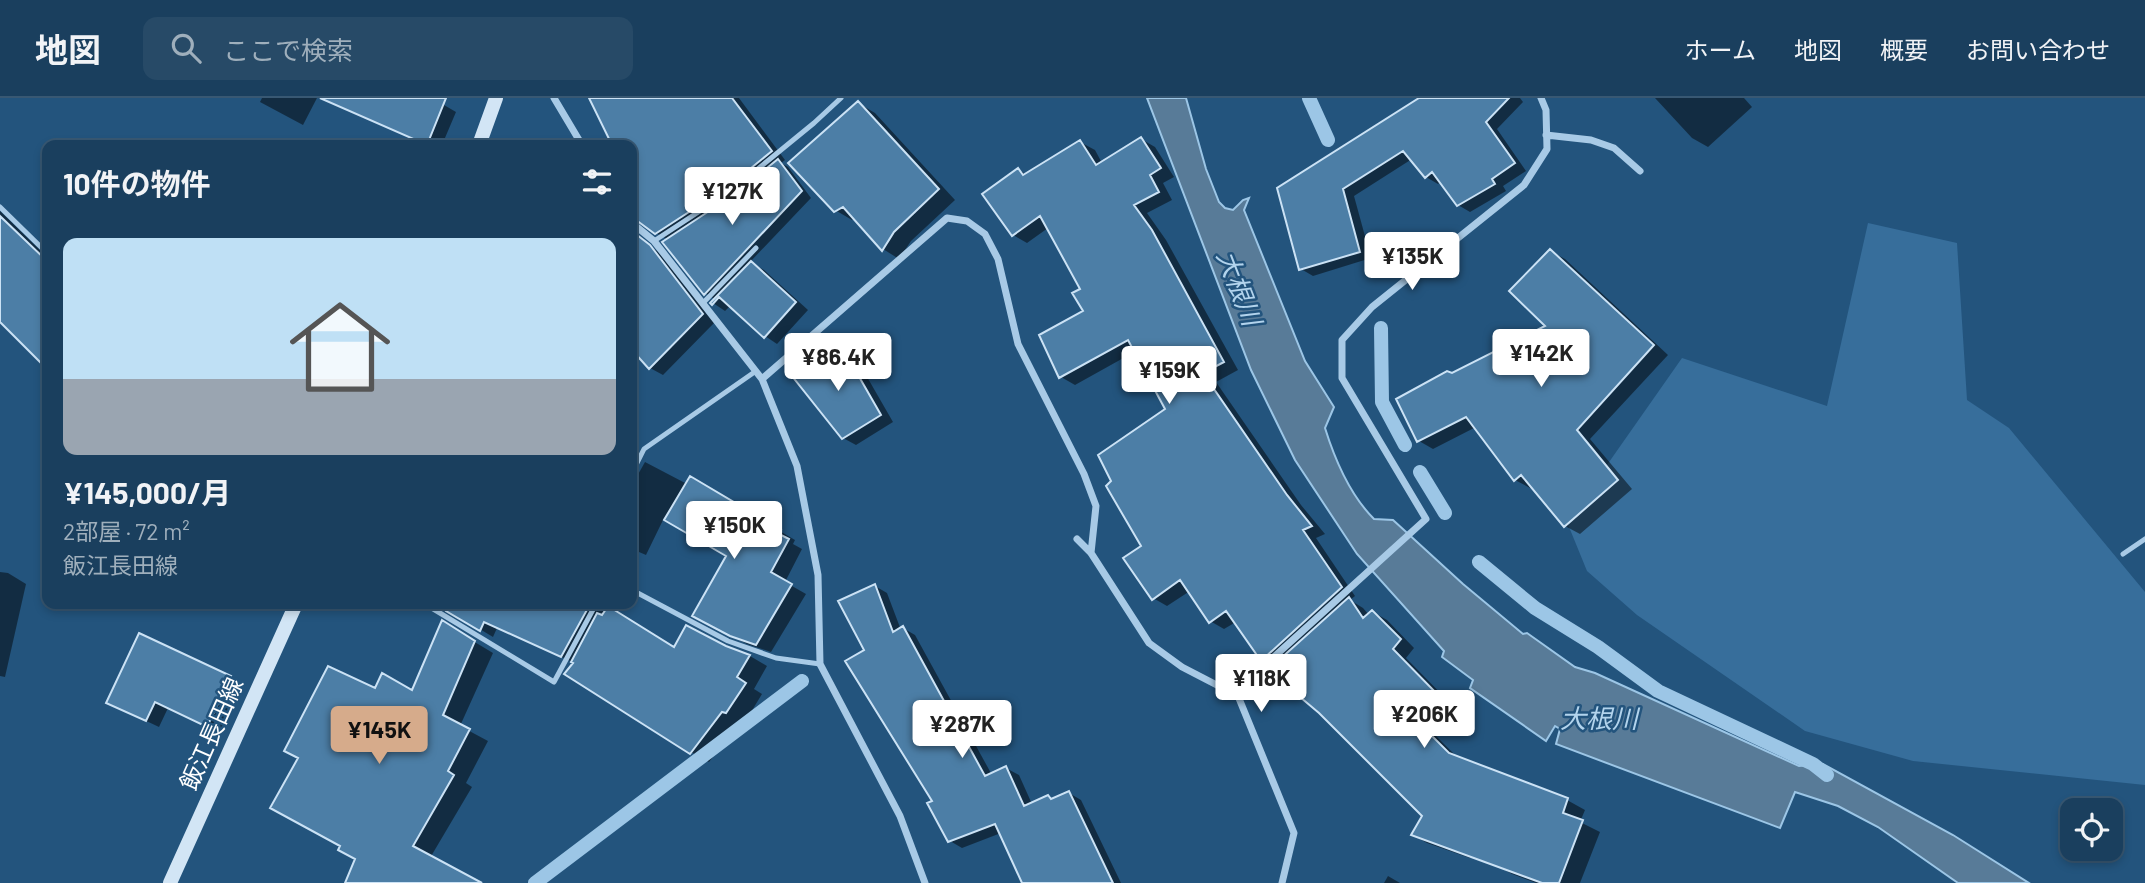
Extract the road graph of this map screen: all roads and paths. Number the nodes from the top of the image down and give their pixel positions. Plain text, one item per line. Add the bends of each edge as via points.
1 (496, 98) edge
2 (554, 98) edge
3 (841, 98) edge
4 (1541, 98) edge
5 (1546, 135) junction
6 (481, 140) edge
7 (579, 140) edge
8 (1640, 172) dead end
9 (0, 207) edge
10 (637, 227) edge
11 (654, 241) junction
12 (42, 248) edge
13 (756, 248) dead end
14 (703, 303) junction
15 (755, 371) junction
16 (762, 379) junction
17 (637, 463) edge
18 (2145, 538) edge
19 (1077, 539) dead end
20 (1091, 553) junction
21 (2123, 554) dead end
22 (637, 593) edge
23 (294, 609) edge
24 (433, 609) edge
25 (593, 609) edge
26 (820, 664) junction
27 (1238, 696) junction
28 (170, 883) edge
29 (925, 883) edge
30 (1282, 883) edge

1 - 6 main road
2 - 7 street
3 - 11 lane via 732,190
4 - 5 street
5 - 8 street via 1615,148
5 - 27 street via 1547,149 1524,185 1371,307 1342,341 1342,378 1426,519 1255,674
9 - 12 lane
10 - 11 street
11 - 14 street
13 - 14 lane
14 - 15 street
15 - 16 street
15 - 17 lane via 644,449
16 - 20 street via 947,218 967,221 985,234 998,258 1018,344 1096,506
16 - 26 street via 797,466 818,575
18 - 21 lane
19 - 20 street
20 - 27 street via 1149,643 1182,667
22 - 26 lane via 728,641 776,658
23 - 28 main road, 飯江長田線
24 - 25 lane via 554,682
26 - 29 street via 900,816
27 - 30 street via 1294,833

